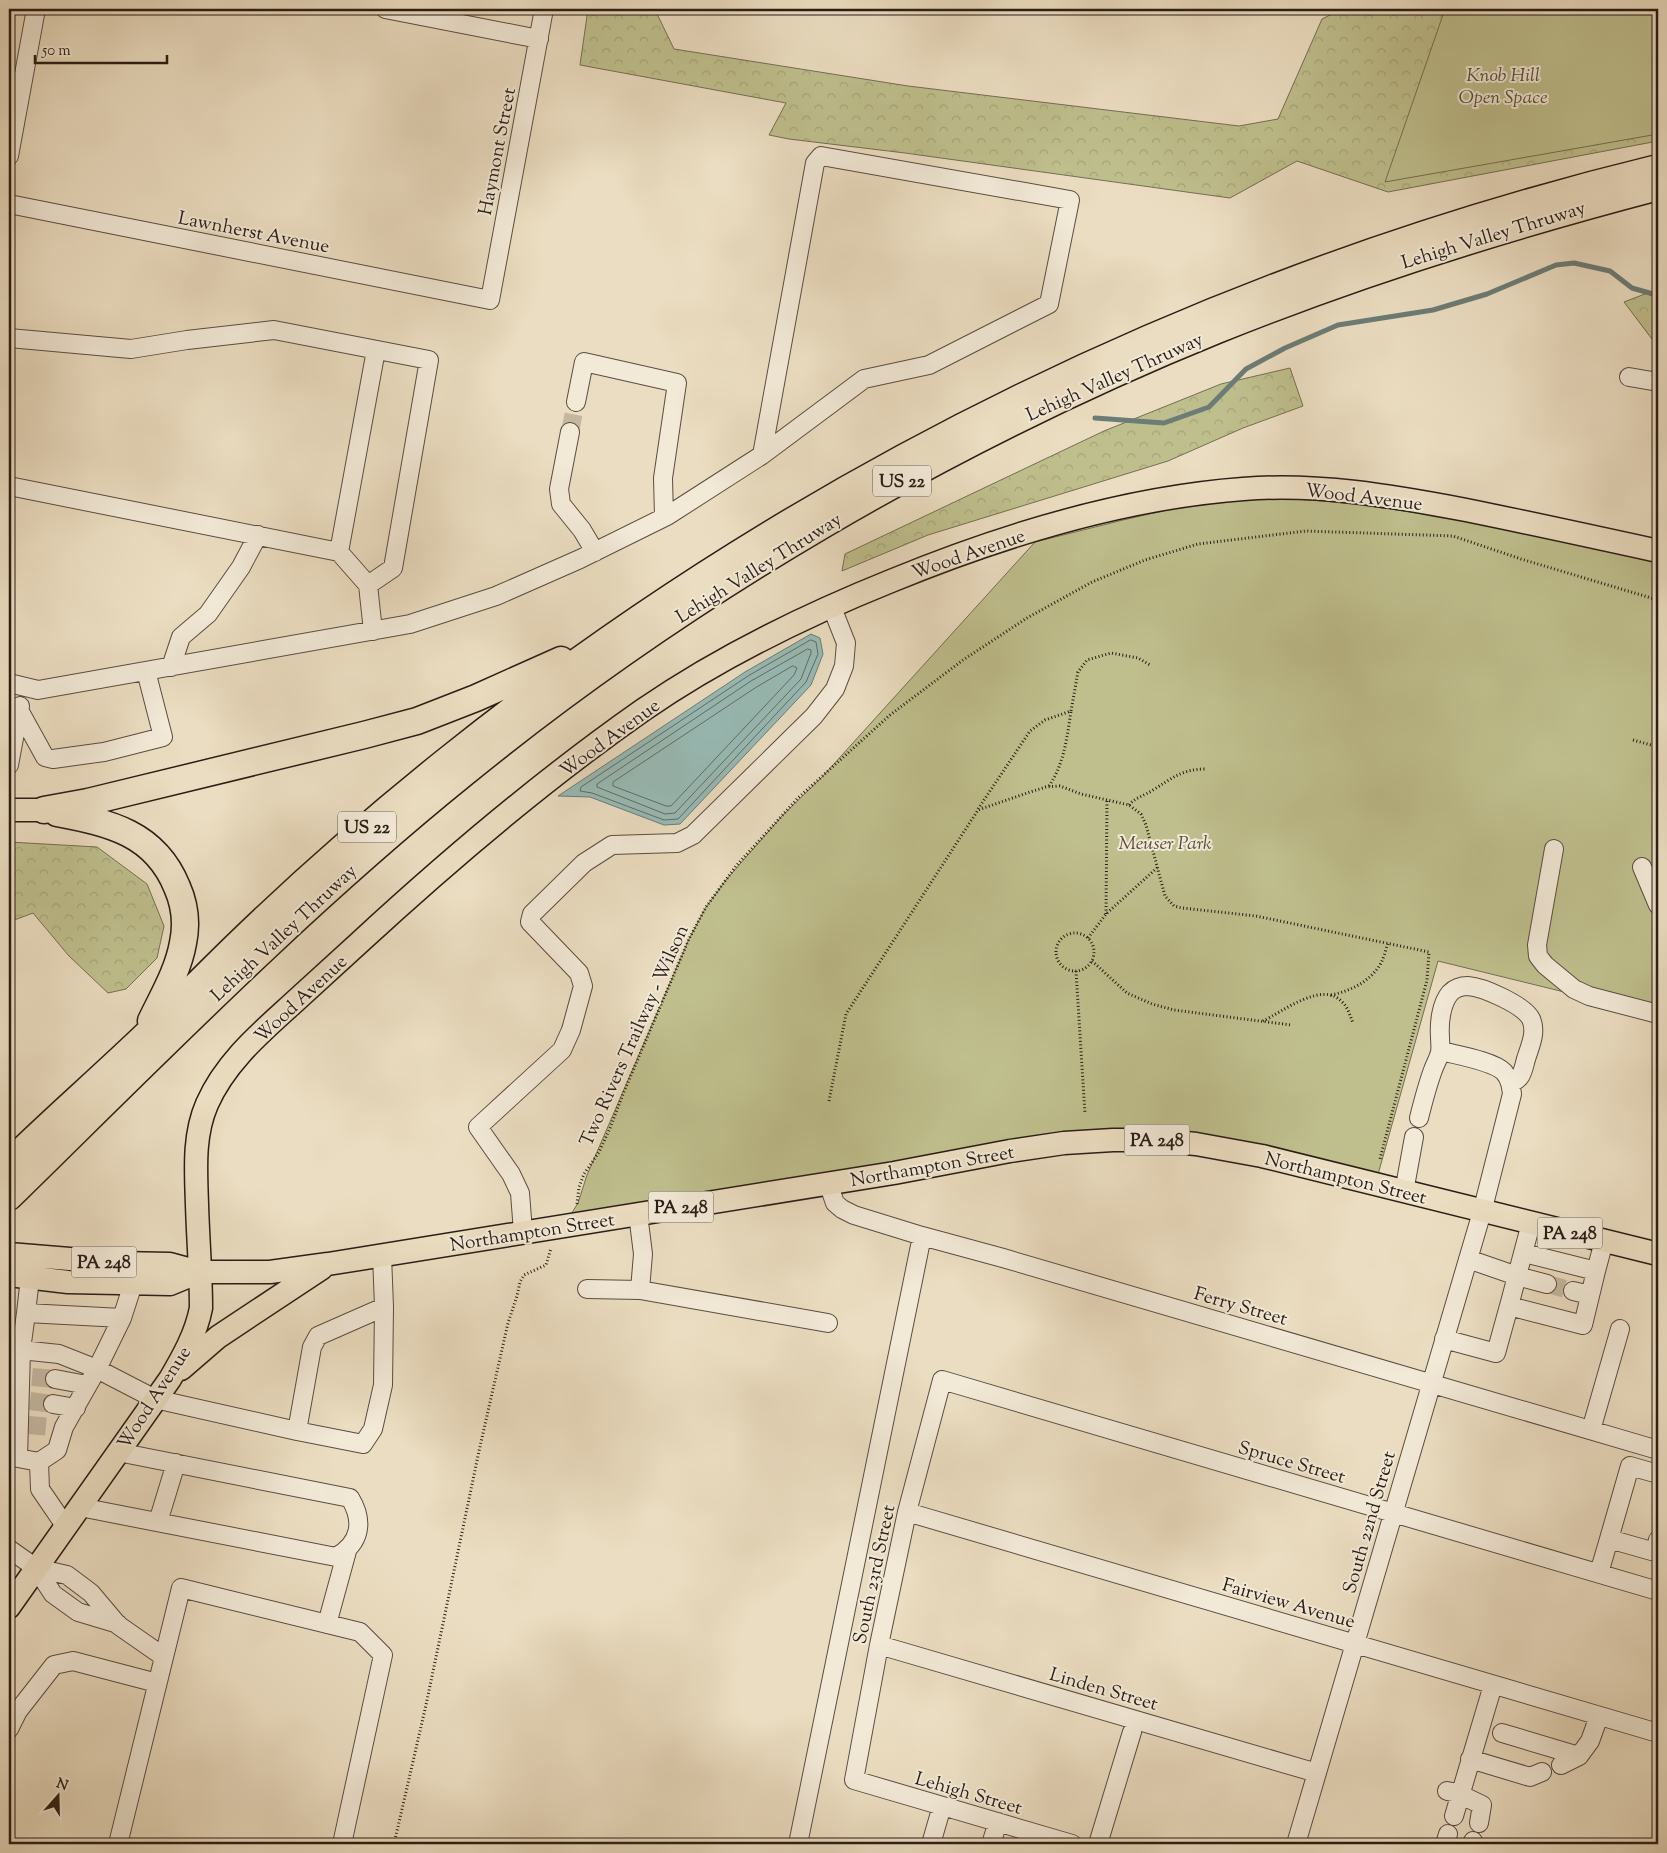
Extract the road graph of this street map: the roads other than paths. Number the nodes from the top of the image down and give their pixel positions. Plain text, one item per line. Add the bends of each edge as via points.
1 (36, 9) edge
2 (385, 9) edge
3 (544, 9) edge
4 (539, 39) junction
5 (9, 156) edge
6 (1658, 168) edge
7 (1658, 187) edge
8 (9, 204) edge
9 (490, 300) joint
10 (9, 338) edge
11 (376, 350) junction
12 (1629, 376) dead end
13 (1658, 382) edge
14 (576, 402) tunnel mouth
15 (570, 432) tunnel mouth
16 (762, 454) junction
17 (9, 486) edge
18 (664, 517) junction
19 (258, 535) junction
20 (1658, 551) edge
21 (339, 552) junction
22 (595, 552) junction
23 (368, 585) junction
24 (831, 605) junction
25 (373, 631) junction
26 (612, 637) junction
27 (171, 666) junction
28 (146, 671) junction
29 (16, 685) edge
30 (19, 710) junction
31 (9, 765) edge
32 (9, 810) edge
33 (44, 810) junction
34 (1554, 849) dead end
35 (1642, 867) dead end
36 (1658, 904) edge
37 (1658, 1014) edge
38 (142, 1039) junction
39 (1441, 1051) junction
40 (1510, 1083) junction
41 (1419, 1118) dead end
42 (1414, 1137) dead end
43 (9, 1163) edge
44 (828, 1183) junction
45 (1404, 1192) junction
46 (9, 1197) edge
47 (1482, 1212) junction
48 (638, 1214) junction
49 (1530, 1223) junction
50 (524, 1232) junction
51 (922, 1236) junction
52 (1604, 1241) junction
53 (1524, 1253) junction
54 (9, 1254) edge
55 (1658, 1254) edge
56 (382, 1255) junction
57 (1468, 1259) junction
58 (328, 1264) junction
59 (1596, 1271) junction
60 (199, 1272) junction
61 (20, 1276) edge
62 (1517, 1276) junction
63 (132, 1284) junction
64 (1547, 1284) tunnel mouth
65 (587, 1289) dead end
66 (640, 1290) junction
67 (1573, 1291) tunnel mouth
68 (1590, 1295) junction
69 (1509, 1306) junction
70 (384, 1307) junction
71 (26, 1313) junction
72 (122, 1318) junction
73 (828, 1323) dead end
74 (1620, 1329) dead end
75 (1444, 1339) junction
76 (15, 1348) edge
77 (97, 1369) junction
78 (54, 1379) tunnel mouth
79 (170, 1379) junction
80 (942, 1380) joint
81 (1431, 1383) junction
82 (87, 1385) junction
83 (155, 1399) junction
84 (53, 1404) tunnel mouth
85 (76, 1408) junction
86 (1591, 1430) junction
87 (297, 1431) junction
88 (1658, 1450) edge
89 (118, 1452) junction
90 (14, 1456) edge
91 (39, 1462) junction
92 (176, 1463) junction
93 (1658, 1474) edge
94 (80, 1507) junction
95 (907, 1512) junction
96 (1393, 1513) junction
97 (158, 1522) junction
98 (66, 1527) junction
99 (1609, 1539) junction
100 (1658, 1542) edge
101 (9, 1549) edge
102 (347, 1551) junction
103 (36, 1568) junction
104 (1599, 1573) junction
105 (1658, 1591) edge
106 (9, 1607) edge
107 (327, 1624) junction
108 (1355, 1644) junction
109 (879, 1645) junction
110 (164, 1657) junction
111 (157, 1683) junction
112 (1492, 1684) junction
113 (1600, 1716) junction
114 (9, 1729) edge
115 (1132, 1732) dead end
116 (1502, 1733) dead end
117 (1658, 1733) edge
118 (1579, 1756) junction
119 (1470, 1759) junction
120 (1561, 1765) dead end
121 (1542, 1772) dead end
122 (1317, 1773) junction
123 (854, 1780) joint
124 (942, 1806) junction
125 (998, 1822) junction
126 (1479, 1823) dead end
127 (118, 1844) edge
128 (342, 1844) edge
129 (798, 1844) edge
130 (931, 1844) edge
131 (991, 1844) edge
132 (1072, 1844) edge
133 (1098, 1844) edge
134 (1296, 1844) edge

1 - 5 street
2 - 4 street
3 - 4 street, Haymont Street
4 - 9 street, Haymont Street
6 - 26 highway, Lehigh Valley Thruway / US 22 via 1581,187 1393,244 1227,305 1133,344 984,415 857,482 700,578
7 - 46 highway, Lehigh Valley Thruway / US 22 via 1399,263 1218,330 1041,408 786,548 616,659 506,740 392,832 249,962
8 - 9 street, Lawnherst Avenue
10 - 11 street via 131,349 274,330
11 - 21 street
11 - 23 street via 429,360 393,568
12 - 13 street
14 - 18 street via 584,362 677,383 663,478
15 - 22 street via 559,497
16 - 16 street via 864,379 929,364 1049,304 1070,200 821,156 815,163
16 - 18 street
17 - 19 street
18 - 22 street
19 - 21 street
19 - 27 street via 241,567 208,614 181,638
20 - 24 main road, Wood Avenue via 1411,500 1317,488 1246,488 1159,500 1040,528 977,548
21 - 23 street
22 - 25 street via 496,596 410,624
23 - 25 street
24 - 50 street via 846,643 844,666 835,689 814,716 693,835 677,842 612,845 584,863 532,914 530,922 579,973 583,986 562,1050 478,1127 520,1192
24 - 60 main road, Wood Avenue via 702,673 645,709 557,774 408,898 243,1051 211,1097 201,1122 196,1171
25 - 27 street
26 - 33 highway via 416,721 98,800
26 - 38 highway, Lehigh Valley Thruway / US 22 via 522,702 376,819 244,938
27 - 28 street
28 - 29 street via 38,690
28 - 30 street via 163,738 104,752 53,759 45,757
29 - 30 street
30 - 31 street
32 - 33 main road
33 - 38 highway via 98,822 134,836 158,855 175,881 184,907 183,944 176,969
34 - 37 street via 1536,945 1538,956 1574,989
35 - 36 street
38 - 43 highway, Lehigh Valley Thruway / US 22
39 - 40 street via 1491,1065 1504,1072
39 - 40 street via 1440,1028 1445,1002 1458,987 1477,988 1515,1004 1525,1010 1534,1028 1521,1076
39 - 41 street
40 - 47 street, South 22nd Street via 1512,1094
42 - 45 street
44 - 45 main road, Northampton Street / PA 248 via 1064,1143 1135,1140 1231,1149
44 - 48 main road, Northampton Street / PA 248
44 - 51 street, Ferry Street via 833,1200 842,1209
45 - 47 main road, Northampton Street / PA 248
47 - 49 main road, Northampton Street / PA 248
47 - 57 street, South 22nd Street
48 - 50 main road, Northampton Street / PA 248
48 - 66 street via 643,1254
49 - 52 main road, Northampton Street / PA 248
49 - 53 street
50 - 56 main road, Northampton Street / PA 248
51 - 81 street, Ferry Street
51 - 129 street
52 - 55 main road, Northampton Street / PA 248
52 - 59 street
53 - 59 street
53 - 62 street
54 - 60 main road, Northampton Street / PA 248 via 170,1264
56 - 58 main road, Northampton Street / PA 248
56 - 70 street
57 - 62 street
57 - 75 street, South 22nd Street
58 - 60 main road, Northampton Street / PA 248 via 270,1272
58 - 79 main road via 218,1337
59 - 68 street
60 - 63 main road, Northampton Street / PA 248 via 170,1284
60 - 79 main road, Wood Avenue via 199,1318
61 - 63 main road, Northampton Street / PA 248 via 68,1282
61 - 71 street
62 - 64 street
62 - 69 street
63 - 72 street
65 - 66 street
66 - 73 street
67 - 68 street
68 - 69 street via 1583,1325
69 - 75 street via 1496,1353
70 - 87 street via 318,1336 312,1347
70 - 87 street via 383,1385 373,1429 362,1444
71 - 72 street
71 - 76 street
72 - 77 street
74 - 86 street
75 - 81 street, South 22nd Street
76 - 77 street via 59,1354
76 - 90 street via 26,1377 24,1425
77 - 82 street
77 - 83 street
78 - 82 street
79 - 83 main road, Wood Avenue
80 - 95 street, South 23rd Street
80 - 96 street, Spruce Street
81 - 86 street, Ferry Street
81 - 96 street, South 22nd Street
82 - 85 street
83 - 87 street
83 - 89 main road, Wood Avenue
84 - 85 street
85 - 91 street via 58,1427 57,1450
86 - 88 street, Ferry Street
89 - 92 street
89 - 94 main road, Wood Avenue
90 - 91 street
91 - 98 street via 40,1489
92 - 97 street
92 - 102 street via 350,1498 359,1520 354,1542
93 - 99 street via 1630,1466
94 - 97 street
94 - 98 main road, Wood Avenue
95 - 108 street, Fairview Avenue
95 - 109 street, South 23rd Street
96 - 104 street, Spruce Street
96 - 108 street, South 22nd Street
97 - 102 street via 336,1557
98 - 103 main road, Wood Avenue
99 - 100 street via 1655,1552
99 - 104 street
101 - 103 street
102 - 107 street
103 - 106 main road, Wood Avenue
103 - 110 street via 53,1594 78,1612 118,1625
104 - 105 street, Spruce Street
107 - 110 street via 181,1588
107 - 128 street via 360,1632 383,1654
108 - 112 street, Fairview Avenue
108 - 122 street, South 22nd Street
109 - 122 street, Linden Street
109 - 123 street, South 23rd Street
110 - 111 street
111 - 114 street via 73,1661 54,1665 18,1711
111 - 127 street
112 - 113 street, Fairview Avenue
112 - 119 street
113 - 117 street, Fairview Avenue
113 - 118 street via 1590,1741
115 - 133 street
116 - 118 street
118 - 120 street
119 - 121 street via 1530,1777
119 - 126 street via 1452,1802 1461,1795 1482,1805
122 - 134 street, South 22nd Street
123 - 124 street, Lehigh Street
124 - 125 street, Lehigh Street
124 - 130 street
125 - 131 street
125 - 132 street, Lehigh Street

